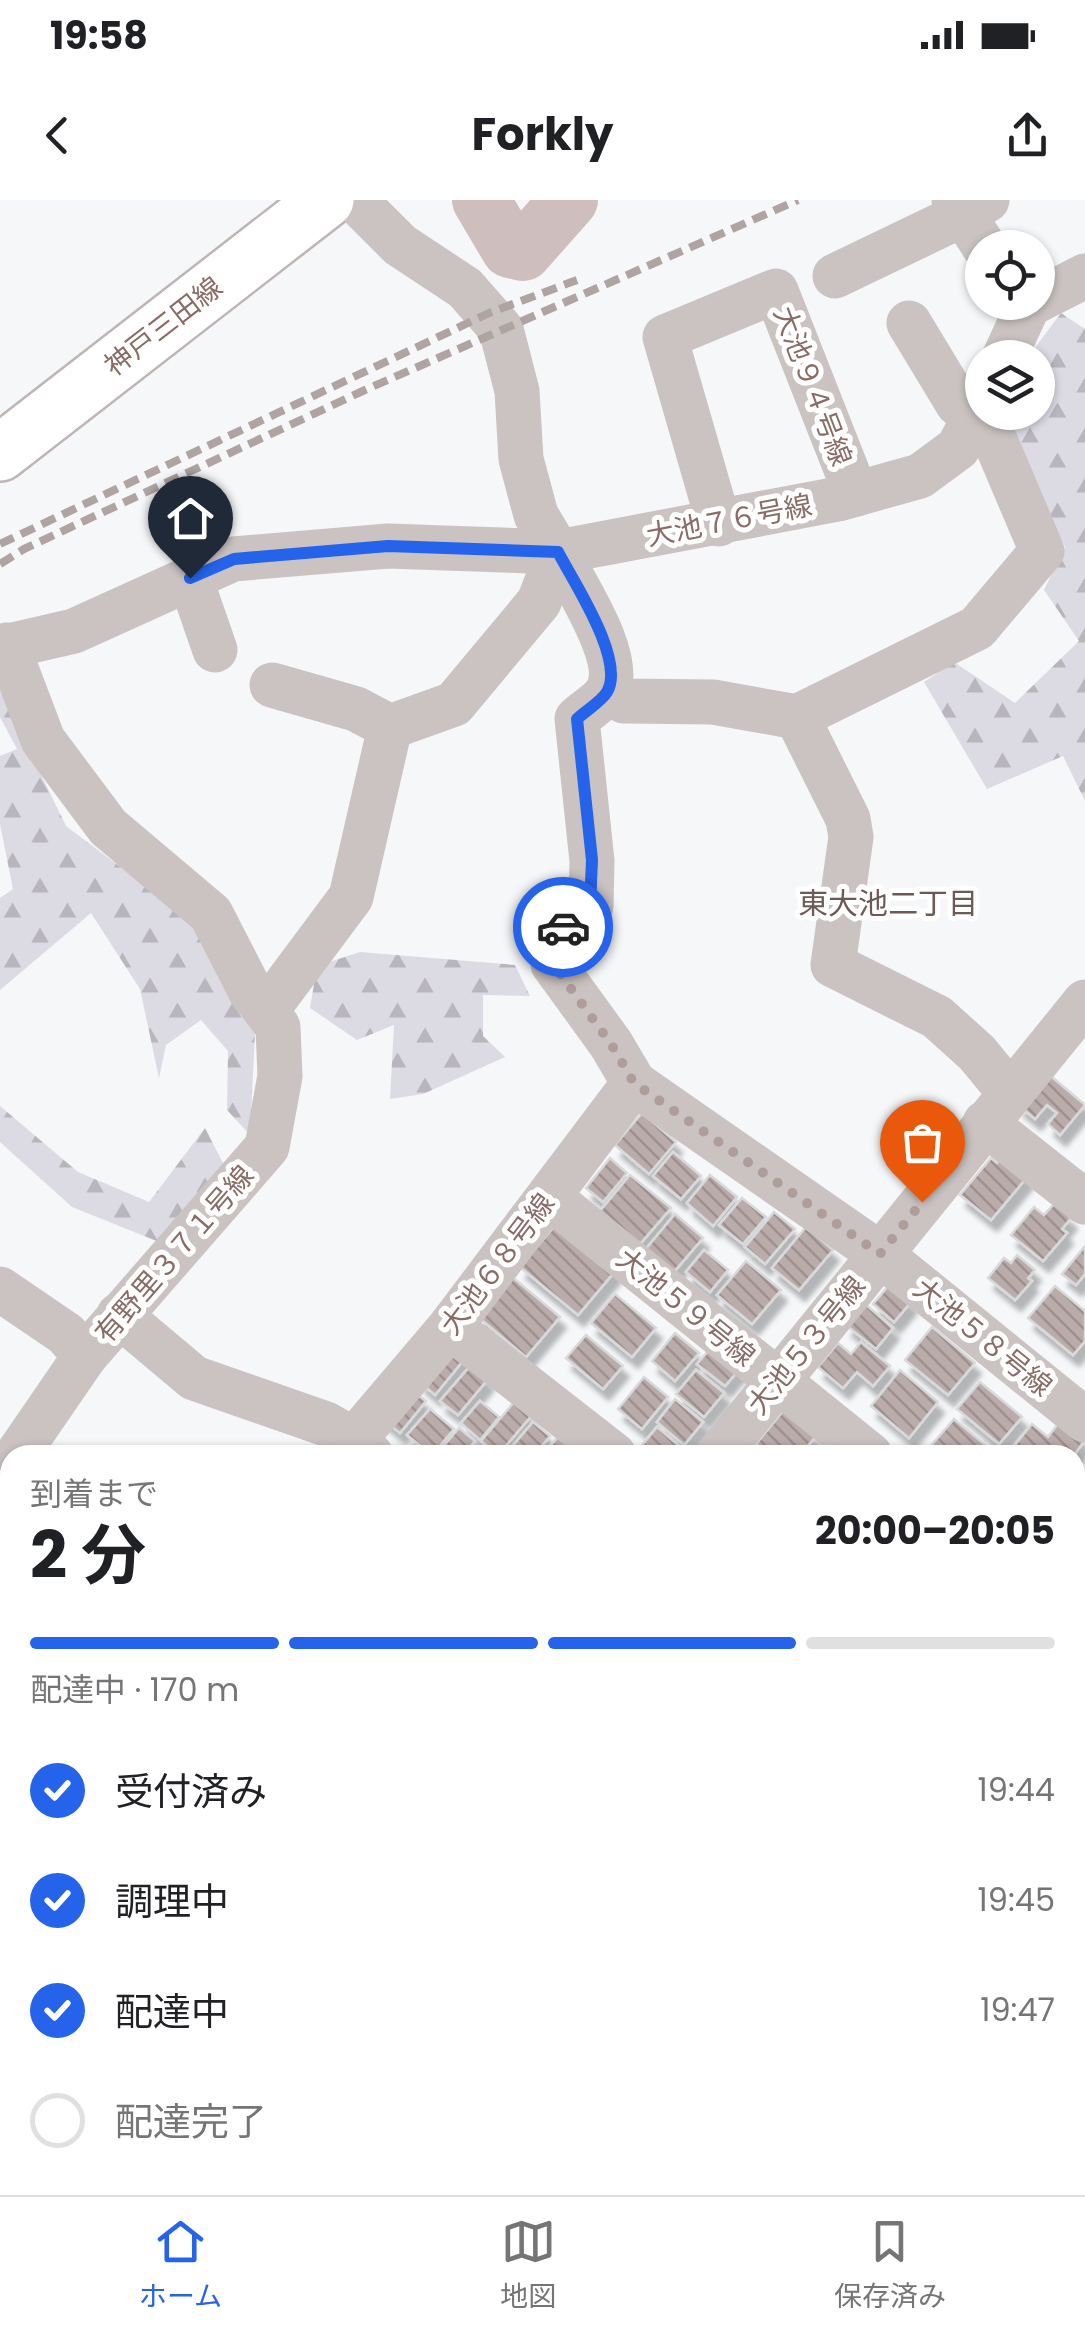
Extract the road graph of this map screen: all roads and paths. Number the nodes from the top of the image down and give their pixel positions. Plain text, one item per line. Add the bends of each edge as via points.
1 (326, 200) edge
2 (355, 200) edge
3 (972, 216) edge
4 (835, 276) dead end
5 (1085, 276) edge
6 (1055, 291) edge
7 (908, 323) dead end
8 (965, 406) edge
9 (968, 430) edge
10 (990, 430) edge
11 (0, 453) edge
12 (856, 494) junction
13 (719, 524) junction
14 (558, 552) junction
15 (190, 578) junction
16 (4, 646) edge
17 (215, 650) dead end
18 (272, 685) dead end
19 (607, 692) junction
20 (798, 717) junction
21 (390, 727) junction
22 (1085, 1002) edge
23 (266, 1010) junction
24 (634, 1083) junction
25 (997, 1108) junction
26 (549, 1197) junction
27 (1085, 1202) edge
28 (880, 1254) junction
29 (0, 1289) edge
30 (119, 1315) junction
31 (450, 1327) junction
32 (86, 1356) junction
33 (776, 1379) junction
34 (1085, 1420) edge
35 (34, 1445) edge
36 (358, 1445) edge
37 (365, 1445) edge
38 (601, 1445) edge
39 (726, 1445) edge
40 (858, 1445) edge

1 - 11 main road, 神戸三田線
2 - 14 street via 400,245 465,288 501,329 517,390 521,459 536,516
3 - 4 street
5 - 6 street
7 - 8 street
9 - 12 street, 大池７６号線 via 958,448 920,476
10 - 20 street via 1042,551 977,628
12 - 13 street, 大池７６号線
12 - 13 street, 大池９４号線 via 776,292 666,337
13 - 14 street, 大池７６号線
14 - 15 street, 大池７６号線 via 388,546 234,559
14 - 19 street via 608,647
14 - 21 street via 540,602 454,704
15 - 16 street, 大池７６号線 via 74,631
15 - 17 street
16 - 23 street, 有野里３７１号線 via 43,740 108,828 212,914
18 - 21 street via 356,709
19 - 20 street via 624,701 712,702
19 - 24 street via 577,719 592,860 590,906 552,940 553,964
20 - 25 street via 852,837 833,966 937,1017 977,1053
21 - 23 street via 351,897
22 - 25 street, 大池５３号線
23 - 30 street, 有野里３７１号線 via 278,1027 280,1076 267,1147
24 - 26 street, 大池６８号線
24 - 28 street, 大池５８号線
25 - 27 street
25 - 28 street, 大池５３号線
26 - 31 street, 大池６８号線
26 - 33 street, 大池５９号線
28 - 33 street, 大池５３号線
28 - 34 street, 大池５８号線
29 - 32 street via 66,1334
30 - 32 street, 有野里３７１号線
30 - 36 street via 194,1378 310,1418
31 - 37 street, 大池６８号線
31 - 38 street
32 - 35 street, 有野里３７１号線
33 - 39 street, 大池５３号線
33 - 40 street, 大池５９号線

